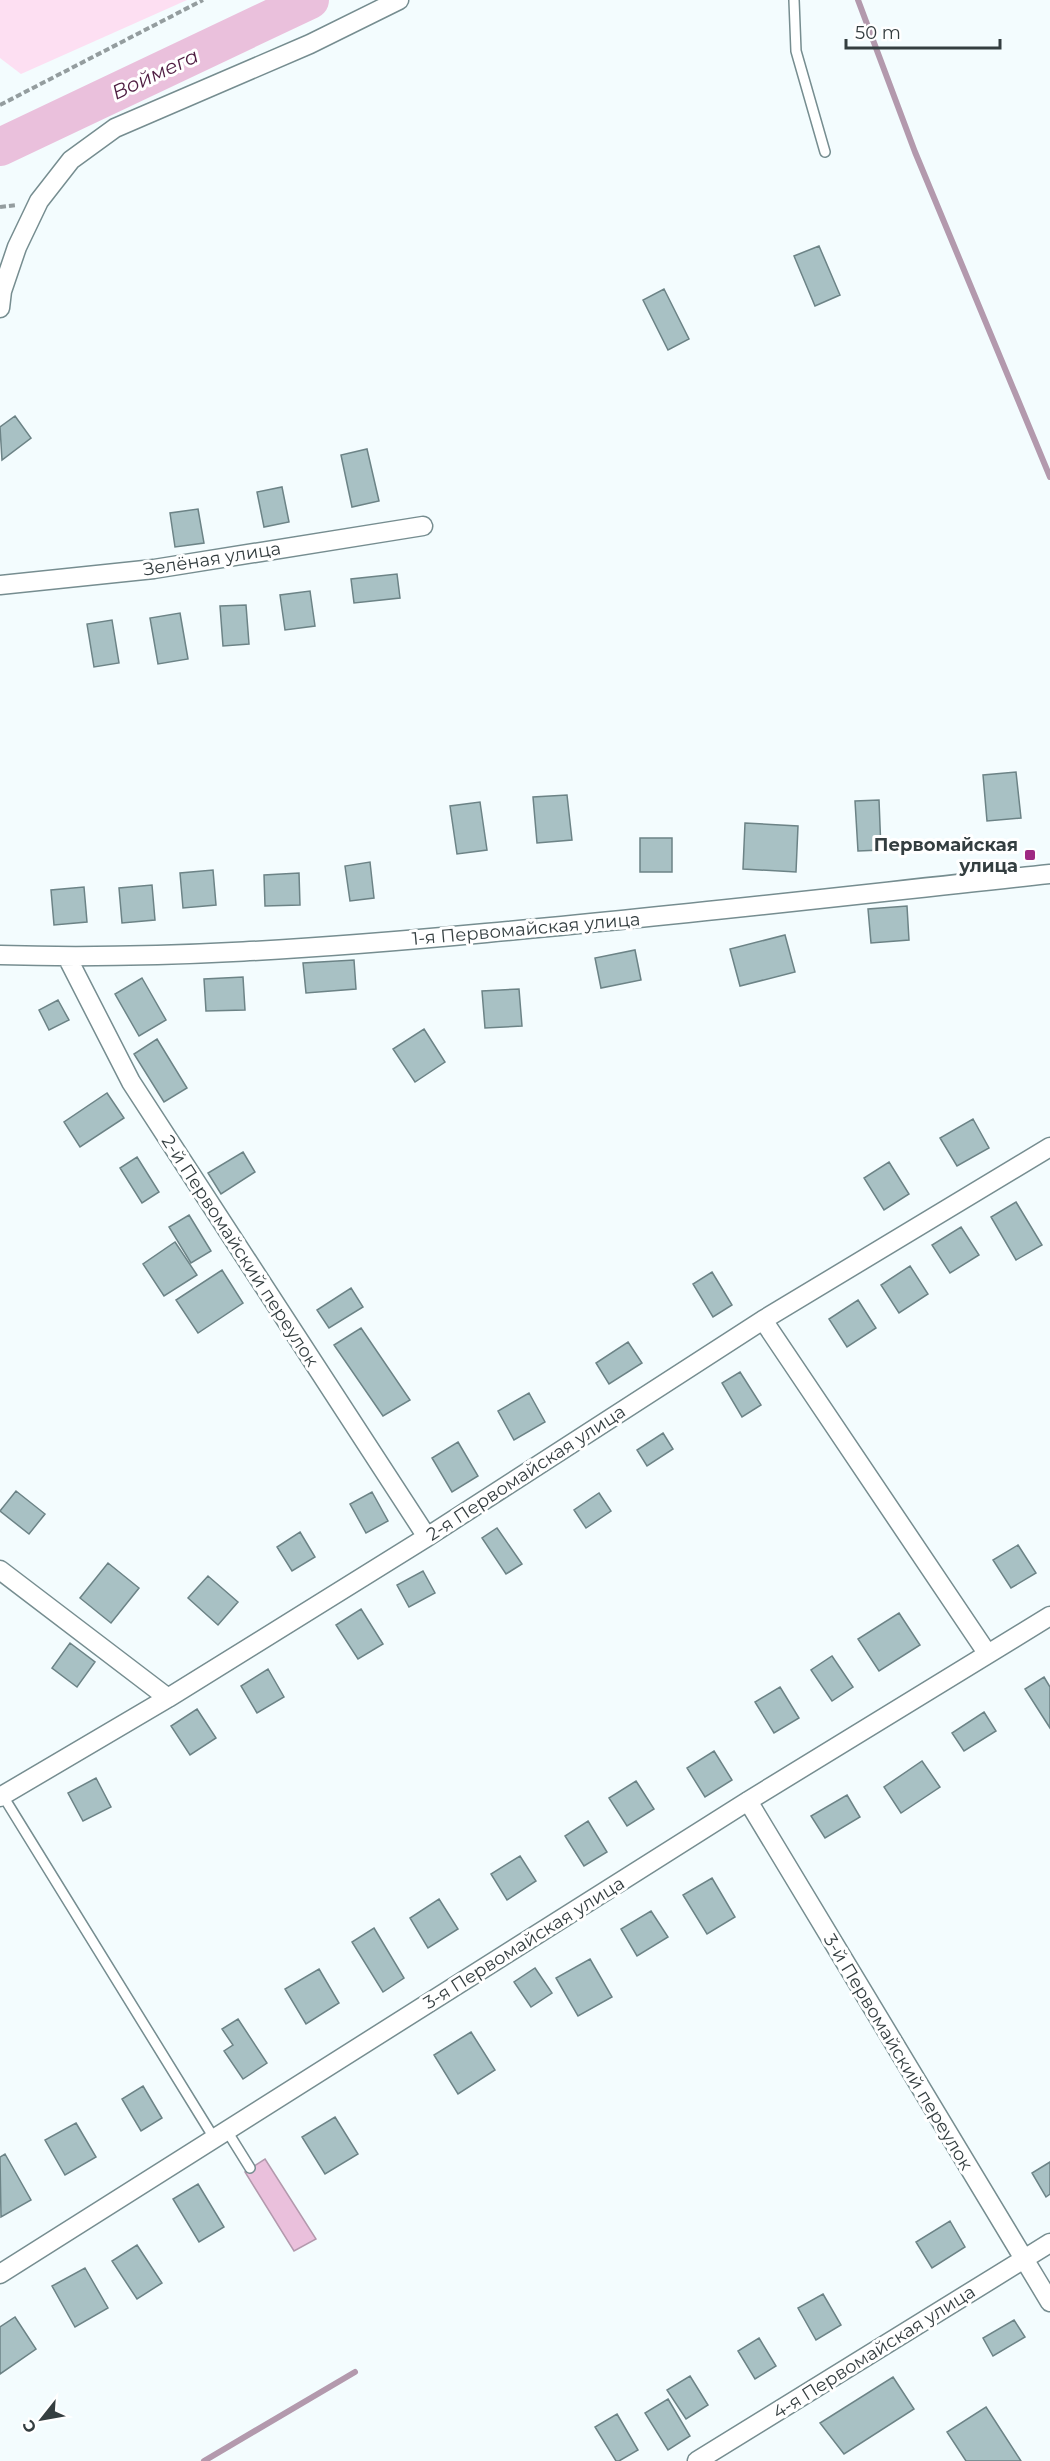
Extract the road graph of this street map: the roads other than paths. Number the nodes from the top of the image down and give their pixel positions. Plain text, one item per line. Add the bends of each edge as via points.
1 (399, 0) edge
2 (794, 0) edge
3 (825, 153) dead end
4 (0, 308) edge
5 (423, 526) dead end
6 (0, 585) edge
7 (1050, 874) edge
8 (0, 955) edge
9 (67, 957) junction
10 (1050, 1147) edge
11 (764, 1320) junction
12 (427, 1537) junction
13 (0, 1570) edge
14 (1050, 1616) edge
15 (987, 1653) junction
16 (168, 1698) junction
17 (1, 1797) edge
18 (748, 1801) junction
19 (220, 2134) junction
20 (250, 2168) dead end
21 (1050, 2243) edge
22 (1024, 2260) junction
23 (0, 2274) edge
24 (1050, 2302) edge
25 (697, 2461) edge

1 - 4 street via 310,44 115,128 71,160 39,201 17,247
2 - 3 lane via 796,51
5 - 6 street, Зелёная улица via 154,569
7 - 9 street, 1-я Первомайская улица via 323,948
8 - 9 street, 1-я Первомайская улица
9 - 12 street, 2-й Первомайский переулок via 131,1082
10 - 11 street, 2-я Первомайская улица
11 - 12 street, 2-я Первомайская улица
11 - 15 street
12 - 16 street, 2-я Первомайская улица
13 - 16 street
14 - 15 street, 3-я Первомайская улица
15 - 18 street, 3-я Первомайская улица
16 - 17 street, 2-я Первомайская улица
17 - 19 lane
18 - 19 street, 3-я Первомайская улица
18 - 22 street, 3-й Первомайский переулок
19 - 20 lane
19 - 23 street, 3-я Первомайская улица
21 - 22 street, 4-я Первомайская улица
22 - 24 street, 3-й Первомайский переулок
22 - 25 street, 4-я Первомайская улица

